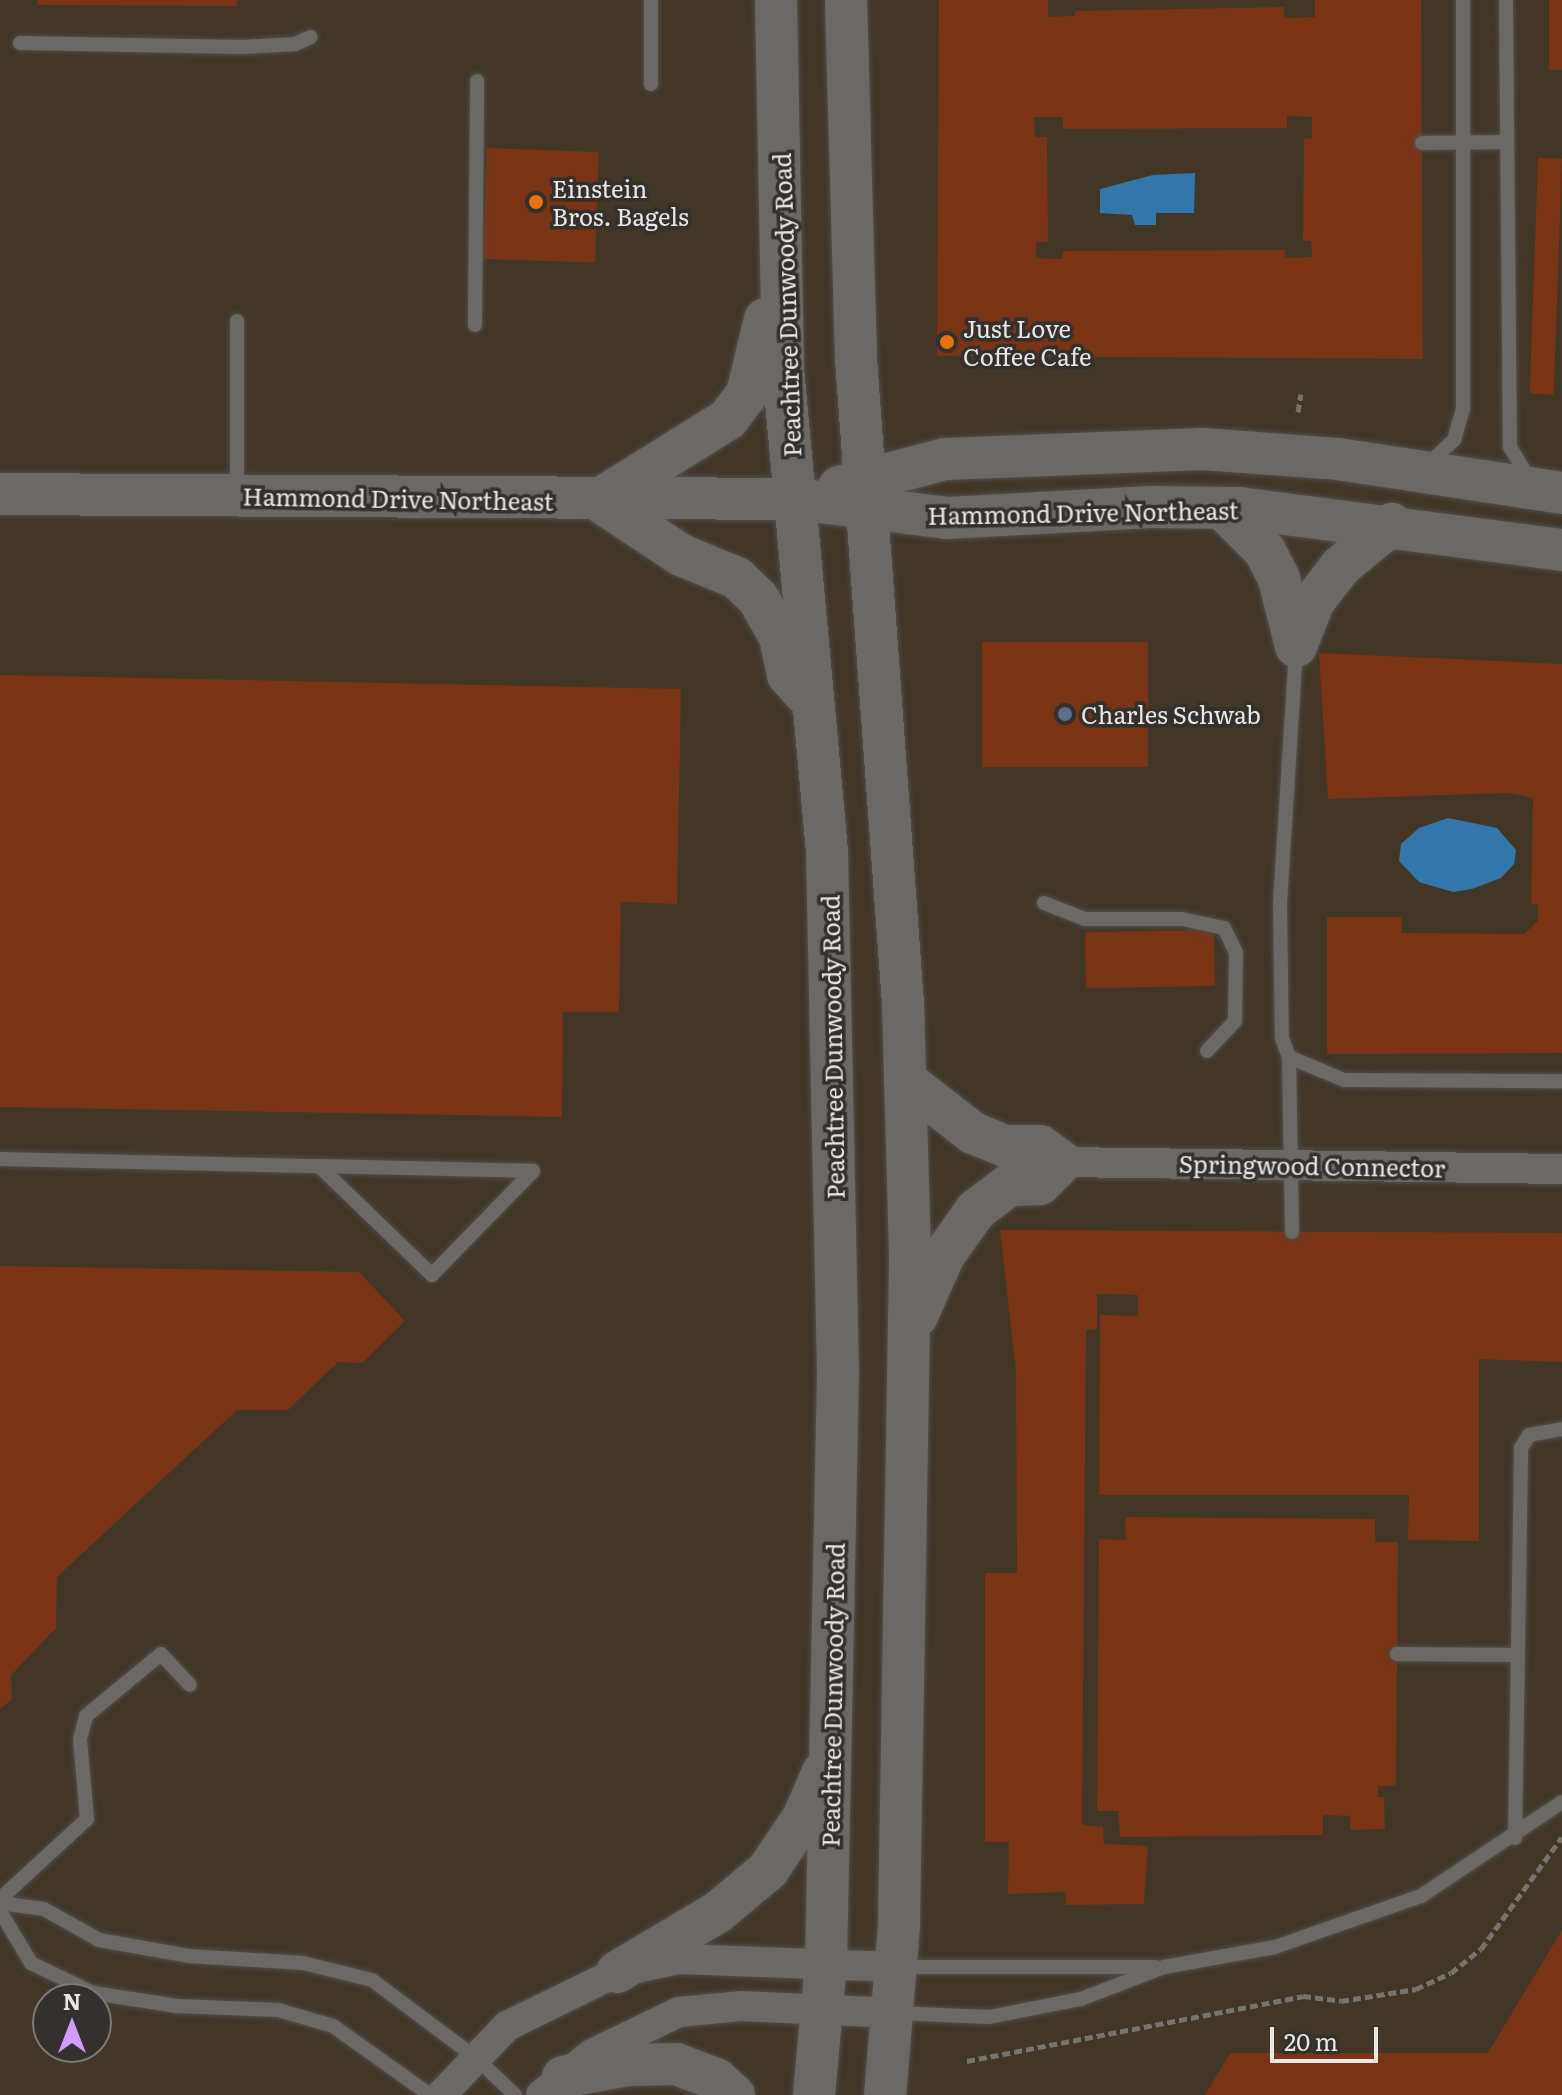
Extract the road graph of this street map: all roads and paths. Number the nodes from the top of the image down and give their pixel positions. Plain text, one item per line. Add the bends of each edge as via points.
1 (651, 0) edge
2 (776, 0) edge
3 (846, 0) edge
4 (1463, 0) edge
5 (1506, 0) edge
6 (311, 37) dead end
7 (20, 43) dead end
8 (477, 81) dead end
9 (651, 84) dead end
10 (1507, 142) junction
11 (1422, 143) dead end
12 (1463, 143) junction
13 (781, 236) junction
14 (237, 321) dead end
15 (475, 325) dead end
16 (1301, 394) dead end
17 (1298, 412) dead end
18 (1420, 470) junction
19 (1549, 491) edge
20 (0, 494) edge
21 (866, 494) junction
22 (237, 496) junction
23 (795, 499) junction
24 (598, 500) junction
25 (1222, 508) junction
26 (1392, 524) junction
27 (1562, 550) edge
28 (1296, 646) junction
29 (816, 706) junction
30 (1044, 903) dead end
31 (1207, 1051) dead end
32 (1289, 1057) junction
33 (905, 1080) junction
34 (1562, 1081) edge
35 (0, 1159) edge
36 (1062, 1162) junction
37 (1292, 1165) junction
38 (319, 1166) junction
39 (1562, 1169) edge
40 (1292, 1232) dead end
41 (909, 1331) junction
42 (1562, 1429) edge
43 (1397, 1654) dead end
44 (1516, 1655) junction
45 (190, 1685) dead end
46 (830, 1757) junction
47 (1562, 1802) edge
48 (1562, 1837) edge
49 (1515, 1838) junction
50 (0, 1901) edge
51 (0, 1911) edge
52 (826, 1963) junction
53 (897, 1967) junction
54 (1164, 1967) junction
55 (617, 1972) junction
56 (821, 2008) junction
57 (894, 2013) junction
58 (475, 2057) junction
59 (967, 2061) dead end
60 (552, 2086) edge
61 (430, 2095) edge
62 (441, 2095) edge
63 (515, 2095) edge
64 (734, 2095) edge
65 (814, 2095) edge
66 (885, 2095) edge

1 - 9 lane
2 - 13 main road, Peachtree Dunwoody Road
3 - 21 main road
4 - 12 lane
5 - 10 lane
6 - 7 lane via 295,44 243,47
8 - 15 lane
10 - 12 lane
10 - 19 lane via 1510,447
11 - 12 lane
12 - 18 lane via 1463,409 1454,440
13 - 23 main road, Peachtree Dunwoody Road via 783,368
13 - 24 main road via 747,394 728,419
14 - 22 lane
16 - 17 path
18 - 19 main road, Hammond Drive Northeast
18 - 21 main road, Hammond Drive Northeast via 1265,451 1136,449 945,459
20 - 22 main road, Hammond Drive Northeast
21 - 23 main road, Hammond Drive Northeast
21 - 25 main road, Hammond Drive Northeast via 947,518
21 - 33 main road
22 - 24 main road, Hammond Drive Northeast
23 - 24 main road, Hammond Drive Northeast
23 - 29 main road, Peachtree Dunwoody Road
24 - 29 main road via 681,555 737,578 758,598 780,637 788,675
25 - 26 main road, Hammond Drive Northeast
25 - 28 main road via 1265,551 1279,579
26 - 27 main road, Hammond Drive Northeast
26 - 28 main road via 1341,566 1314,601
28 - 32 lane via 1280,902 1282,1038
29 - 46 main road, Peachtree Dunwoody Road via 827,852 838,1356
30 - 31 lane via 1085,919 1182,919 1224,928 1236,953 1235,1021
32 - 34 lane via 1344,1080
32 - 37 lane
33 - 36 main road via 973,1133 1005,1146 1040,1146
33 - 41 main road
35 - 38 lane
36 - 37 street, Springwood Connector
36 - 41 main road via 1040,1184 1009,1185 976,1210 944,1255
37 - 39 street, Springwood Connector
37 - 40 lane
38 - 38 lane via 487,1170 533,1171 432,1275
41 - 53 main road
42 - 44 lane via 1529,1435 1521,1448
43 - 44 lane
44 - 49 lane
45 - 50 lane via 161,1654 86,1716 80,1739 87,1819
46 - 52 main road, Peachtree Dunwoody Road
46 - 55 main road via 803,1818 768,1870 718,1912
47 - 49 lane
48 - 59 path via 1481,1949 1451,1973 1416,1989 1341,2001 1303,1996
49 - 54 lane via 1421,1896 1365,1917 1275,1947
50 - 58 lane via 44,1909 99,1940 189,1956 303,1963 372,1980
51 - 61 lane via 31,1963 93,1993 177,2006 278,2010 333,2026
52 - 53 street
52 - 55 street via 679,1959
52 - 56 main road, Peachtree Dunwoody Road
53 - 54 lane
53 - 57 main road
54 - 57 lane via 1081,1999 989,2017
55 - 58 street via 507,2026
56 - 57 street
56 - 60 street via 741,2006 679,2012 603,2048
56 - 65 main road, Peachtree Dunwoody Road
57 - 66 main road
58 - 62 street
58 - 63 lane
60 - 64 main road via 627,2065 676,2064 716,2079

